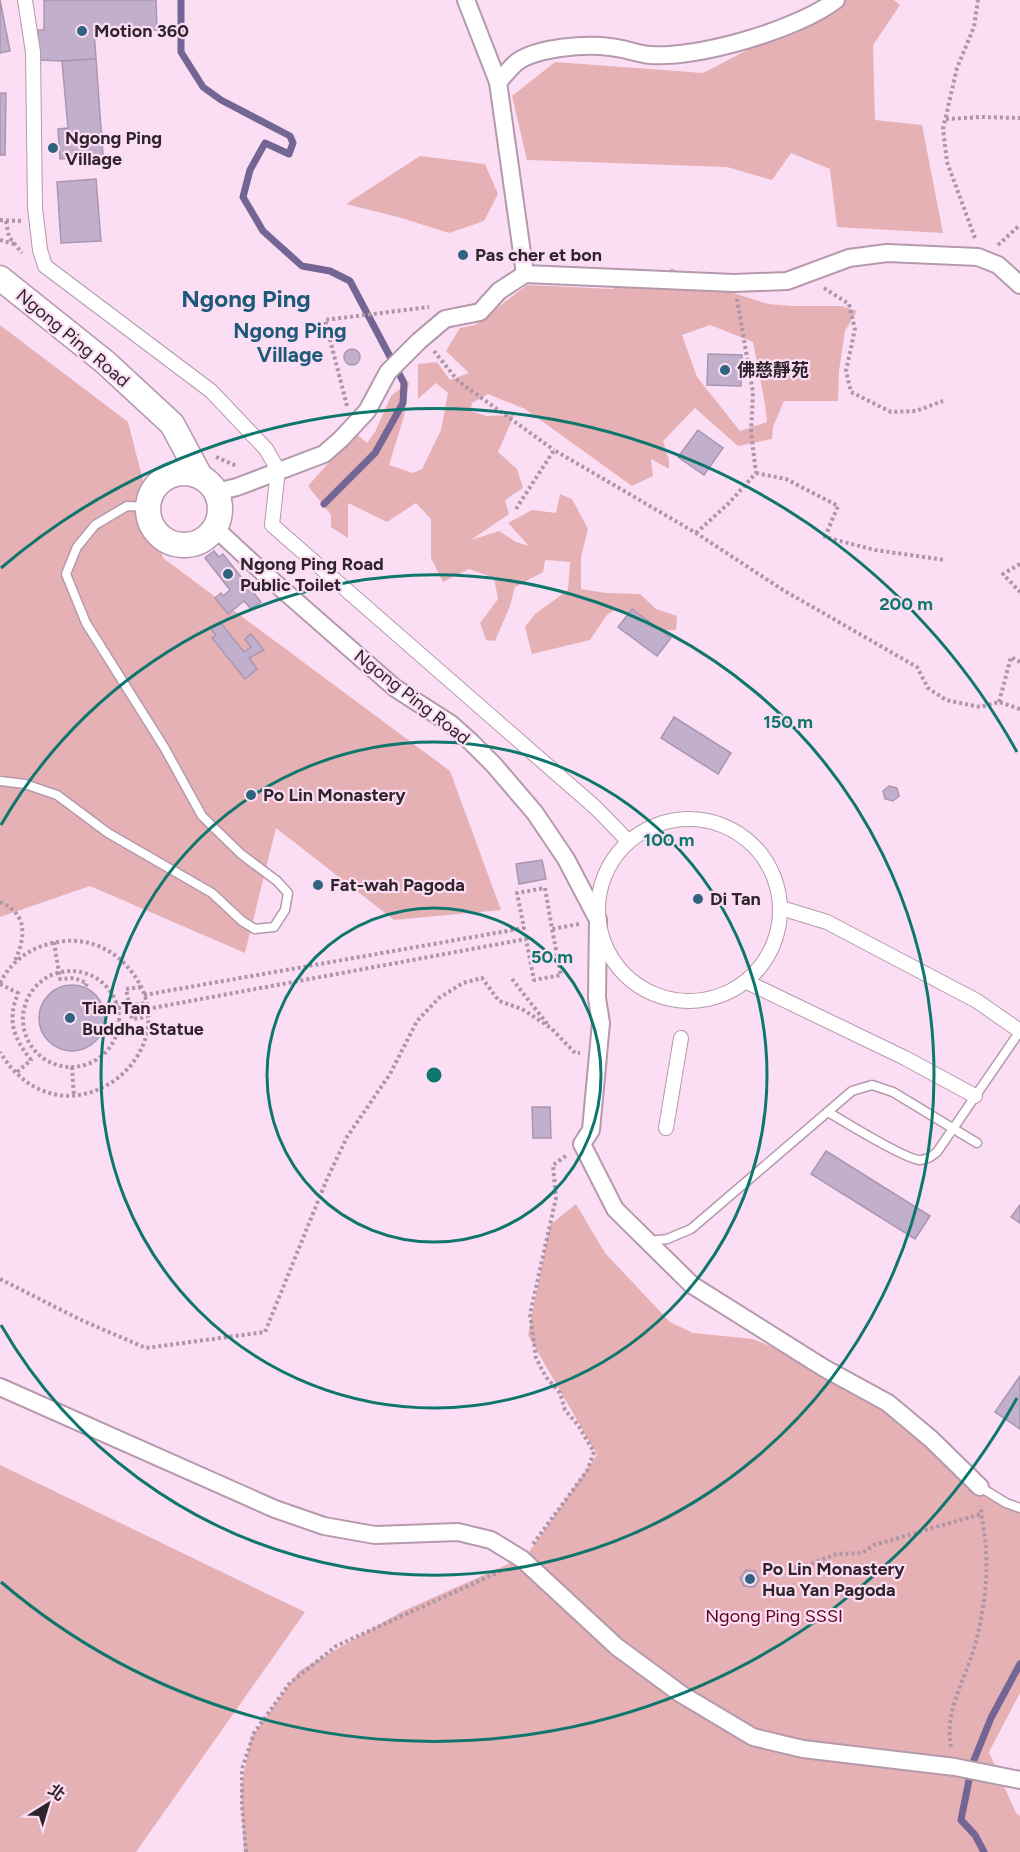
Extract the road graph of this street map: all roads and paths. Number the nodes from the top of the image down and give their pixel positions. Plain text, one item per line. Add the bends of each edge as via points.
1 (25, 0) edge
2 (466, 0) edge
3 (836, 0) edge
4 (978, 0) edge
5 (498, 82) junction
6 (946, 118) junction
7 (1020, 118) edge
8 (1020, 225) edge
9 (0, 240) edge
10 (14, 244) dead end
11 (984, 259) junction
12 (525, 274) junction
13 (803, 274) junction
14 (0, 278) edge
15 (734, 284) junction
16 (1020, 285) edge
17 (382, 313) dead end
18 (432, 348) dead end
19 (943, 401) dead end
20 (172, 424) junction
21 (353, 426) junction
22 (554, 450) junction
23 (279, 470) junction
24 (756, 472) junction
25 (166, 477) junction
26 (208, 484) junction
27 (148, 507) junction
28 (516, 509) dead end
29 (215, 528) junction
30 (696, 533) junction
31 (945, 560) dead end
32 (1020, 564) edge
33 (1020, 592) edge
34 (1020, 662) edge
35 (999, 702) junction
36 (1020, 709) edge
37 (0, 781) edge
38 (628, 841) junction
39 (0, 902) edge
40 (781, 908) junction
41 (598, 920) junction
42 (552, 929) junction
43 (54, 942) junction
44 (15, 962) junction
45 (60, 972) junction
46 (2, 976) edge
47 (512, 979) dead end
48 (747, 982) junction
49 (0, 983) edge
50 (141, 987) junction
51 (86, 988) dead end
52 (144, 995) junction
53 (129, 1003) junction
54 (146, 1003) junction
55 (103, 1007) dead end
56 (117, 1008) junction
57 (147, 1009) junction
58 (147, 1017) junction
59 (13, 1028) junction
60 (24, 1028) junction
61 (551, 1028) junction
62 (1020, 1031) edge
63 (681, 1038) dead end
64 (598, 1050) junction
65 (0, 1052) edge
66 (72, 1067) junction
67 (16, 1073) junction
68 (74, 1096) junction
69 (975, 1096) junction
70 (828, 1112) junction
71 (666, 1128) dead end
72 (953, 1129) junction
73 (977, 1143) dead end
74 (646, 1241) junction
75 (0, 1279) edge
76 (0, 1387) edge
77 (980, 1487) junction
78 (1020, 1508) edge
79 (981, 1514) junction
80 (764, 1571) dead end
81 (955, 1767) junction
82 (1020, 1780) edge

1 - 23 street via 33,52 35,208 45,266 211,391 266,448
2 - 5 street
3 - 5 street via 795,23 707,52 651,55 579,45 544,51 518,62
4 - 6 path via 974,27 957,68
5 - 12 street
6 - 7 path
6 - 11 path via 946,162
8 - 11 path
9 - 10 path
11 - 13 street via 887,253 849,258
11 - 16 street via 998,265
12 - 15 street
12 - 21 street via 498,291 480,312 445,319 388,372 367,411
13 - 15 street via 788,281
13 - 19 path via 849,304 855,329 846,371 851,392 891,412 916,411
14 - 20 main road, Ngong Ping Road via 105,362
15 - 24 path via 753,392 751,432
17 - 21 path via 325,320
18 - 22 path via 458,381
20 - 25 main road
20 - 26 main road, Ngong Ping Road
21 - 23 street via 324,454
22 - 28 path
22 - 30 path
23 - 26 street via 237,487
23 - 38 street via 272,525 596,808
24 - 30 path
24 - 31 path via 786,479 838,506 825,537 875,550
25 - 26 main road via 183,473
25 - 27 main road via 153,490
26 - 29 main road via 221,510
27 - 29 main road via 152,526 174,544 193,544
27 - 37 lane via 126,506 95,525 77,547 66,574 86,623 202,816 288,893 285,910 274,927 255,929 212,893 108,833 57,795 25,784
29 - 41 street, Ngong Ping Road via 395,688 451,723 494,765 535,813 566,859
30 - 35 path via 783,590 917,667 928,688 946,700 980,707
32 - 33 path via 1003,574
34 - 35 path via 1011,657
35 - 36 path
38 - 40 street via 650,827 674,819 700,819 726,826 748,839 765,859 777,882
38 - 41 street via 609,863 599,891
39 - 44 path via 17,914 23,927 23,942
40 - 48 street via 778,936 766,961
40 - 62 street via 827,922 977,1000
41 - 42 path
41 - 48 street via 605,947 620,971 642,989 668,1000 696,1002 723,996
41 - 64 street
42 - 52 path via 544,888 517,893 524,928
42 - 57 path via 561,975 534,980 526,939
43 - 44 path
43 - 45 path
43 - 50 path via 84,941 102,947 118,957
44 - 46 path
45 - 51 path via 60,979 74,978 87,983
45 - 56 path via 90,975 112,994
45 - 60 path via 34,987 23,1015
46 - 49 path
47 - 61 path
48 - 69 street
49 - 59 path via 18,993 13,1006
50 - 52 path
50 - 53 path via 126,989
52 - 54 path
53 - 55 path
53 - 58 path via 132,1019
54 - 56 path
54 - 57 path
56 - 66 path via 119,1023 107,1050 96,1060
57 - 58 path
58 - 68 path via 144,1042 125,1074 110,1085
59 - 60 path
59 - 67 path via 30,1060
60 - 66 path via 40,1055 52,1063
61 - 64 path via 575,1053
61 - 75 path via 522,1009 499,1001 482,978 463,983 431,1005 417,1021 390,1074 347,1137 265,1332 147,1348
62 - 69 lane
63 - 71 street
64 - 74 street via 591,1130 582,1144 615,1209
65 - 67 path
66 - 68 path
67 - 68 path via 37,1089
69 - 72 lane
70 - 72 lane via 852,1091 872,1085 893,1092
70 - 72 lane via 918,1160 937,1152
70 - 74 lane via 691,1229 667,1239
72 - 73 lane
74 - 77 street via 692,1285 824,1368 888,1403
76 - 81 street via 275,1509 324,1526 375,1535 458,1532 491,1540 522,1559 617,1647 681,1694 753,1737 803,1749
77 - 78 lane
77 - 79 path
79 - 80 path via 874,1545 862,1553 837,1554 802,1567
79 - 81 path via 987,1584 978,1636 950,1716
81 - 82 street

